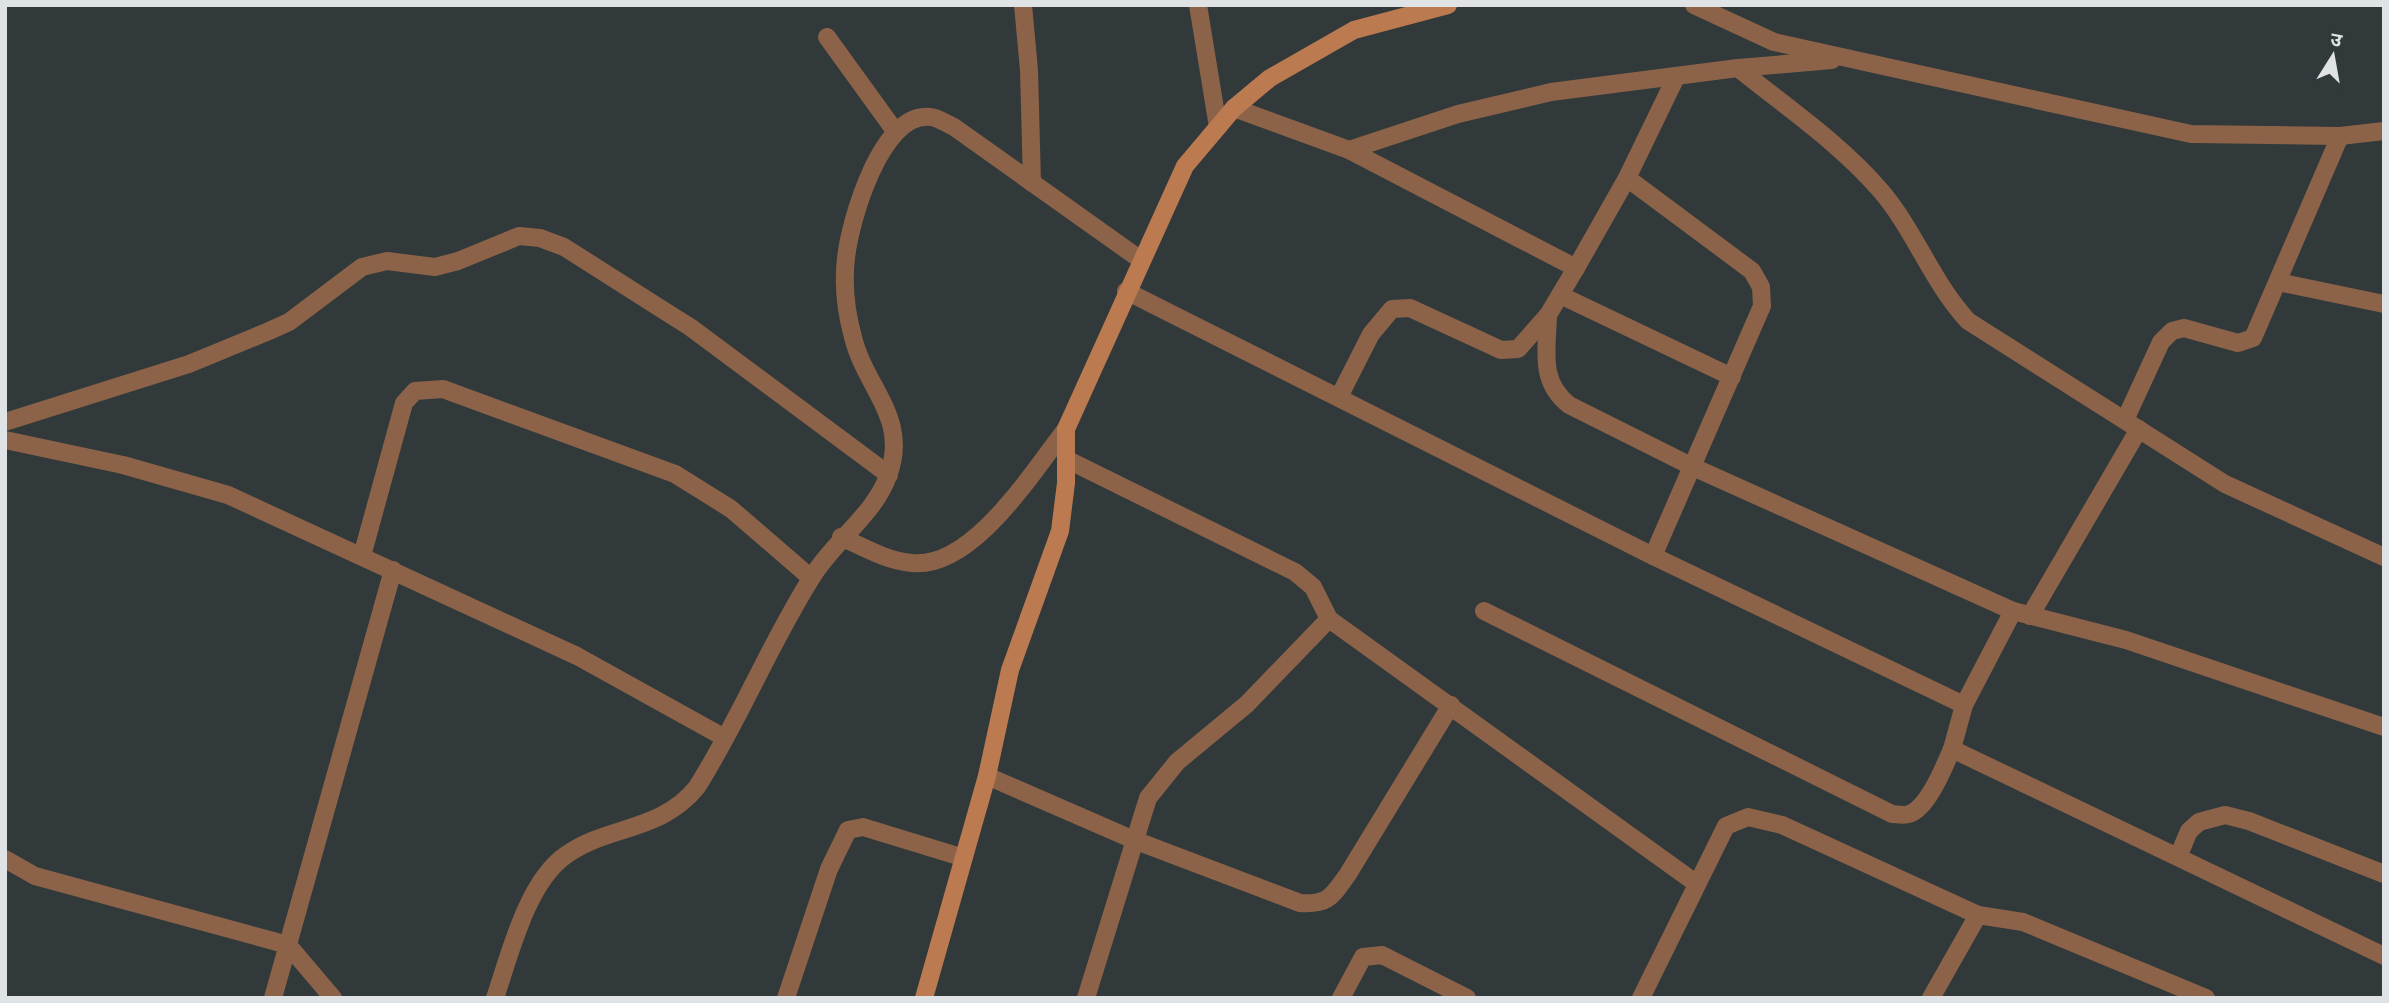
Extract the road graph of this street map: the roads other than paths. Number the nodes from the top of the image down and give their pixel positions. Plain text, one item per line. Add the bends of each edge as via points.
1 (1023, 5) edge
2 (1198, 5) edge
3 (1448, 5) edge
4 (1694, 5) edge
5 (827, 37) dead end
6 (1852, 59) junction
7 (1738, 68) junction
8 (1676, 77) junction
9 (1234, 108) junction
10 (1218, 127) junction
11 (895, 131) junction
12 (2384, 131) edge
13 (2340, 136) junction
14 (1349, 150) junction
15 (1627, 178) junction
16 (1032, 183) junction
17 (1141, 260) junction
18 (1576, 268) junction
19 (2278, 282) junction
20 (1126, 291) junction
21 (1560, 295) junction
22 (2384, 304) edge
23 (1548, 315) junction
24 (1732, 377) junction
25 (1339, 397) junction
26 (5, 422) edge
27 (2132, 424) junction
28 (1066, 429) junction
29 (5, 440) edge
30 (1066, 459) junction
31 (1693, 467) junction
32 (888, 475) junction
33 (841, 537) junction
34 (362, 556) junction
35 (1653, 556) junction
36 (2384, 556) edge
37 (393, 570) junction
38 (811, 578) junction
39 (1484, 611) dead end
40 (2021, 613) junction
41 (1329, 619) junction
42 (1451, 705) junction
43 (1964, 705) junction
44 (2384, 727) edge
45 (725, 738) junction
46 (1952, 749) junction
47 (987, 776) junction
48 (1134, 840) junction
49 (961, 857) junction
50 (2178, 857) junction
51 (5, 859) edge
52 (2384, 874) edge
53 (1697, 884) junction
54 (1978, 915) junction
55 (288, 945) junction
56 (2384, 956) edge
57 (273, 998) edge
58 (333, 998) edge
59 (495, 998) edge
60 (786, 998) edge
61 (924, 998) edge
62 (1086, 998) edge
63 (1340, 998) edge
64 (1467, 998) edge
65 (1641, 998) edge
66 (1931, 998) edge
67 (2206, 998) edge

1 - 16 street
2 - 10 street
3 - 9 street via 1354,30 1270,78
4 - 6 street via 1774,42
5 - 11 street
6 - 7 street
6 - 13 street via 2191,134
7 - 8 street
7 - 27 street via 1867,176 1903,220 1948,300 1968,321
8 - 14 street via 1551,92
8 - 15 street
9 - 10 street
9 - 14 street
10 - 17 street via 1185,166
11 - 16 street via 930,116 954,127
11 - 32 street via 870,177 846,266 853,340 893,423 895,447
12 - 13 street
13 - 19 street
14 - 18 street
15 - 18 street
15 - 24 street via 1752,271 1761,288 1762,306
16 - 17 street
17 - 20 street
18 - 21 street
19 - 22 street
19 - 27 street via 2253,338 2238,343 2184,328 2172,331 2161,342
20 - 25 street
20 - 28 street
21 - 23 street
21 - 24 street
23 - 25 street via 1518,349 1501,350 1410,307 1392,309 1371,334
23 - 31 street via 1547,364 1549,384 1556,395
24 - 31 street
25 - 35 street
26 - 32 street via 189,364 269,331 289,322 362,267 387,261 435,267 519,236 564,247 653,303
27 - 36 street via 2225,484
27 - 40 street
28 - 30 street
28 - 33 street via 990,524 939,560 913,564 881,556
29 - 34 street via 123,465 228,495
30 - 41 street via 1296,572 1313,587
30 - 47 street via 1060,531 1010,670
31 - 35 street
31 - 40 street
32 - 33 street via 879,494
33 - 38 street
34 - 37 street
34 - 38 street via 404,403 415,391 443,389 675,474 731,509
35 - 43 street
37 - 45 street via 577,656
37 - 55 street
38 - 45 street
39 - 46 street via 1892,814 1909,814 1922,804
40 - 43 street
40 - 44 street via 2126,640
41 - 42 street
41 - 48 street via 1247,704 1177,762 1149,798
42 - 48 street via 1348,874 1331,898 1318,904 1300,903
42 - 53 street
43 - 46 street
45 - 59 street via 682,805 567,854 546,873 519,929
46 - 50 street
47 - 48 street
47 - 49 street
48 - 62 street
49 - 60 street via 863,827 848,830 829,869
49 - 61 street
50 - 52 street via 2189,831 2199,822 2225,816 2249,821
50 - 56 street
51 - 55 street via 35,876
53 - 54 street via 1726,826 1748,817 1816,838
53 - 65 street
54 - 66 street
54 - 67 street via 2023,922
55 - 57 street
55 - 58 street
63 - 64 street via 1363,957 1382,955

